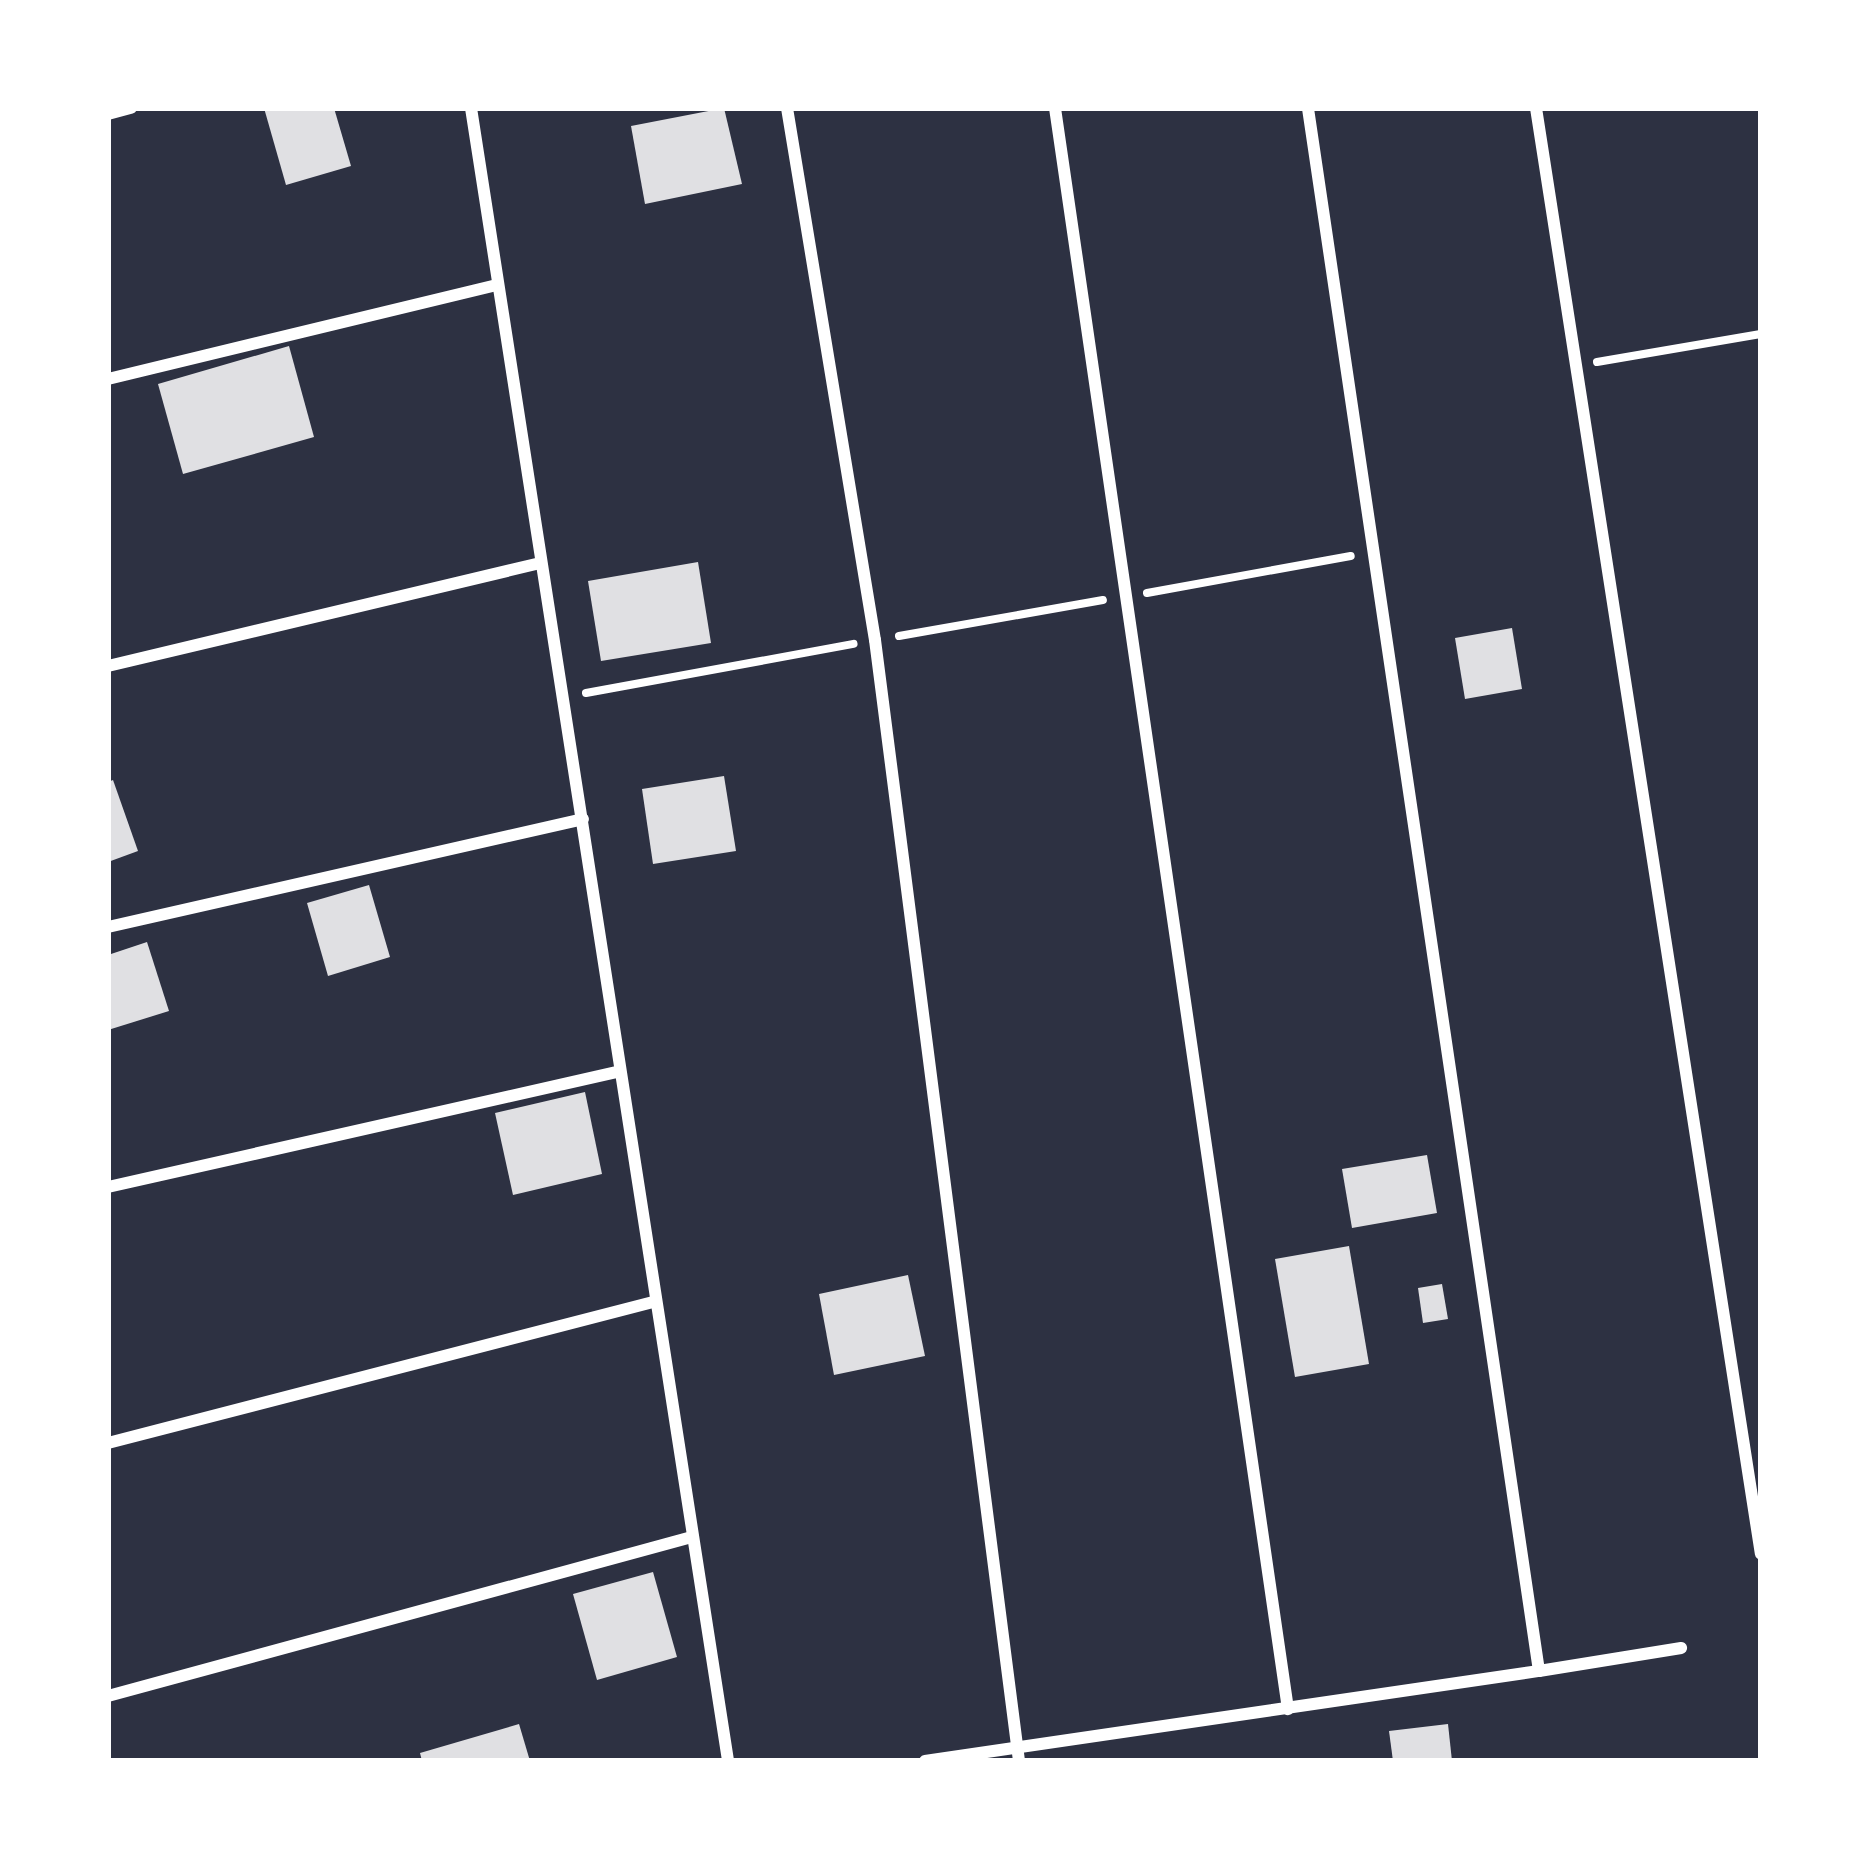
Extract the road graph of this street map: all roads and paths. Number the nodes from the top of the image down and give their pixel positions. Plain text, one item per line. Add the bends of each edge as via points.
1 (131, 108) edge
2 (471, 108) edge
3 (787, 108) edge
4 (1055, 108) edge
5 (1308, 108) edge
6 (1536, 108) edge
7 (108, 114) edge
8 (497, 285) junction
9 (1761, 334) edge
10 (1576, 366) junction
11 (108, 379) edge
12 (1382, 550) junction
13 (536, 564) junction
14 (1131, 596) junction
15 (875, 640) junction
16 (108, 666) edge
17 (561, 698) junction
18 (583, 819) junction
19 (108, 927) edge
20 (617, 1072) junction
21 (108, 1187) edge
22 (653, 1302) junction
23 (108, 1443) edge
24 (692, 1537) junction
25 (1761, 1554) edge
26 (1681, 1648) dead end
27 (1539, 1671) junction
28 (108, 1696) edge
29 (1288, 1709) junction
30 (1017, 1754) edge
31 (728, 1761) edge
32 (925, 1761) edge

1 - 7 street
2 - 8 street
3 - 15 street
4 - 14 street
5 - 12 street
6 - 10 street
8 - 11 street
8 - 13 street
9 - 10 path
10 - 25 street
12 - 14 path
12 - 27 street
13 - 16 street
13 - 17 street
14 - 15 path
14 - 29 street
15 - 17 path
15 - 30 street
17 - 18 street
18 - 19 street
18 - 20 street
20 - 21 street
20 - 22 street
22 - 23 street
22 - 24 street
24 - 28 street
24 - 31 street
26 - 27 street
27 - 29 street
29 - 30 street
30 - 32 street

